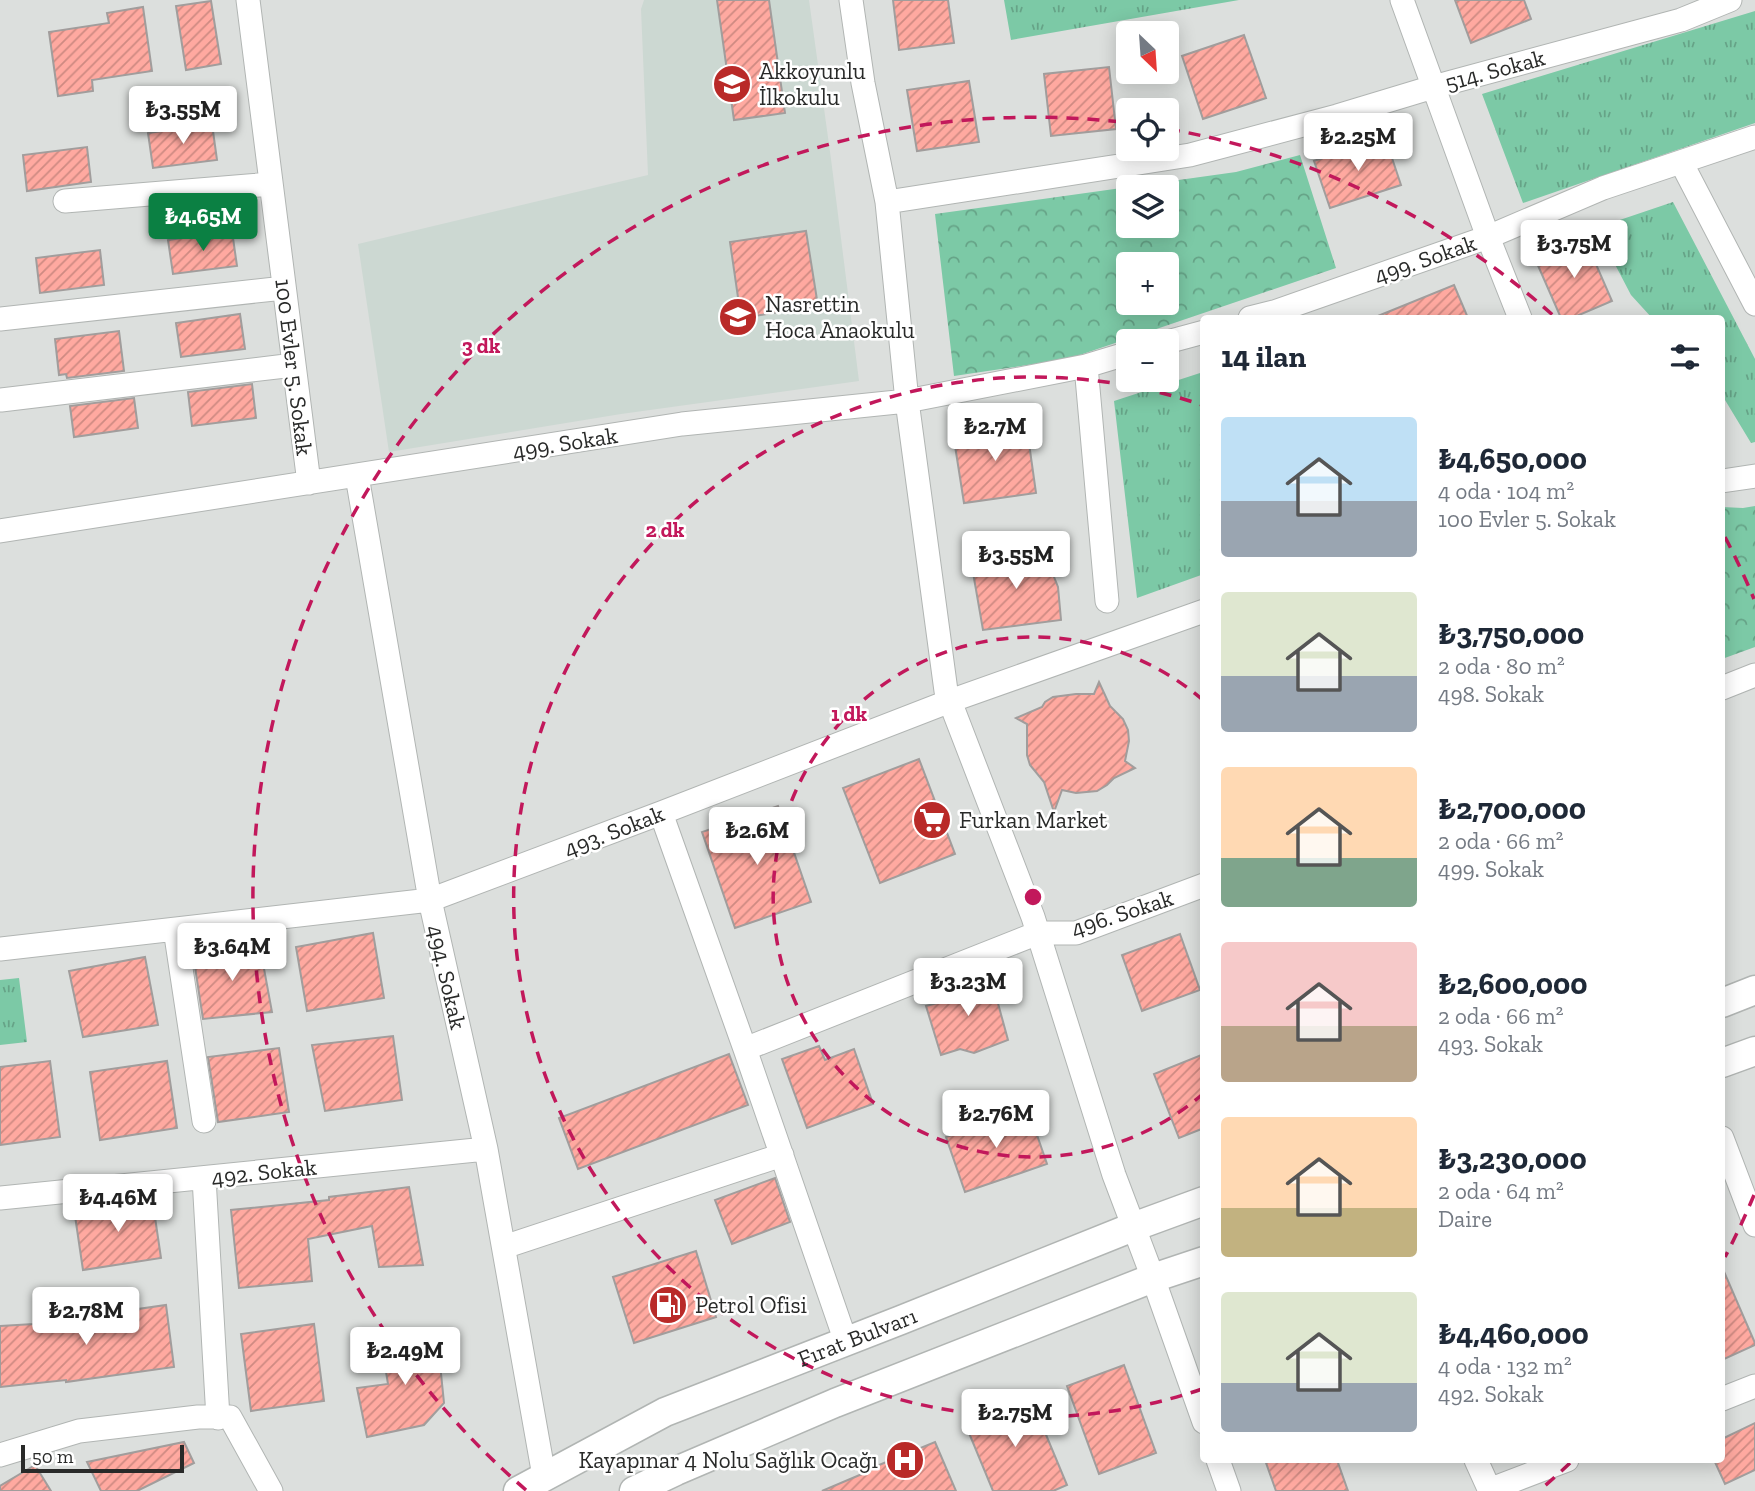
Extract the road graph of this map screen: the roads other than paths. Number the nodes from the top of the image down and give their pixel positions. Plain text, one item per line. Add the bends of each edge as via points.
1 (248, 0) edge
2 (851, 0) edge
3 (1402, 0) edge
4 (1730, 0) edge
5 (1433, 87) junction
6 (1755, 137) edge
7 (1681, 162) junction
8 (271, 184) junction
9 (65, 201) dead end
10 (887, 202) junction
11 (1488, 237) junction
12 (284, 288) junction
13 (1755, 304) edge
14 (1262, 315) edge
15 (1519, 315) edge
16 (0, 319) edge
17 (1200, 333) edge
18 (1179, 339) edge
19 (1116, 357) edge
20 (294, 365) junction
21 (1086, 366) junction
22 (1, 400) edge
23 (907, 401) junction
24 (358, 476) junction
25 (1755, 477) edge
26 (1725, 481) edge
27 (309, 483) junction
28 (0, 531) edge
29 (1107, 601) dead end
30 (1200, 612) edge
31 (1755, 675) edge
32 (1725, 687) edge
33 (950, 701) junction
34 (661, 813) junction
35 (1200, 886) edge
36 (430, 900) junction
37 (175, 929) junction
38 (1038, 933) junction
39 (0, 949) edge
40 (1755, 990) edge
41 (1725, 1002) edge
42 (745, 1049) junction
43 (1755, 1051) edge
44 (1725, 1062) edge
45 (204, 1121) dead end
46 (1725, 1146) edge
47 (486, 1149) junction
48 (782, 1155) junction
49 (204, 1178) junction
50 (0, 1198) edge
51 (1200, 1202) edge
52 (1755, 1225) edge
53 (1133, 1227) junction
54 (503, 1247) junction
55 (1200, 1262) edge
56 (1153, 1278) junction
57 (846, 1342) junction
58 (1755, 1385) edge
59 (1725, 1398) edge
60 (1200, 1411) edge
61 (218, 1418) junction
62 (0, 1455) edge
63 (1219, 1463) edge
64 (1477, 1463) edge
65 (1560, 1463) edge
66 (544, 1476) junction
67 (271, 1491) edge
68 (517, 1491) edge
69 (634, 1491) edge
70 (1229, 1491) edge
71 (1490, 1491) edge

1 - 8 street, 100 Evler 5. Sokak
2 - 10 street
3 - 5 street
4 - 5 street, 514. Sokak via 1681,20
5 - 10 street, 514. Sokak via 1190,155
5 - 11 street
6 - 7 street, 499. Sokak
7 - 11 street, 499. Sokak via 1603,188
7 - 13 street
8 - 9 street
8 - 12 street, 100 Evler 5. Sokak
10 - 23 street
11 - 14 street, 499. Sokak
11 - 15 street
12 - 16 street
12 - 20 street, 100 Evler 5. Sokak
17 - 18 street
19 - 21 street, 499. Sokak
20 - 22 street
20 - 27 street, 100 Evler 5. Sokak
21 - 23 street, 499. Sokak
21 - 29 street
23 - 24 street, 499. Sokak via 682,424
23 - 33 street
24 - 27 street, 499. Sokak
24 - 36 street, 494. Sokak
25 - 26 street
27 - 28 street, 499. Sokak
30 - 33 street, 493. Sokak
31 - 32 street
33 - 34 street, 493. Sokak
33 - 38 street
34 - 36 street, 493. Sokak
34 - 42 street
35 - 38 street, 496. Sokak via 1076,933
36 - 37 street, 493. Sokak
36 - 47 street, 494. Sokak
37 - 39 street, 493. Sokak
37 - 45 street
38 - 42 street
38 - 53 street
40 - 41 main road
42 - 48 street
43 - 44 main road
46 - 52 street
47 - 49 street, 492. Sokak
47 - 54 street, 494. Sokak
48 - 54 street
48 - 57 street
49 - 50 street, 492. Sokak
49 - 61 street
51 - 53 main road, Fırat Bulvarı
53 - 56 street
53 - 57 main road, Fırat Bulvarı
54 - 66 street, 494. Sokak
55 - 56 main road
56 - 60 street
56 - 69 main road via 835,1403
57 - 66 main road, Fırat Bulvarı via 665,1412
58 - 59 street
61 - 62 street via 79,1431
61 - 67 street via 230,1417
63 - 70 street
64 - 71 street
65 - 71 street
66 - 68 main road, Fırat Bulvarı

